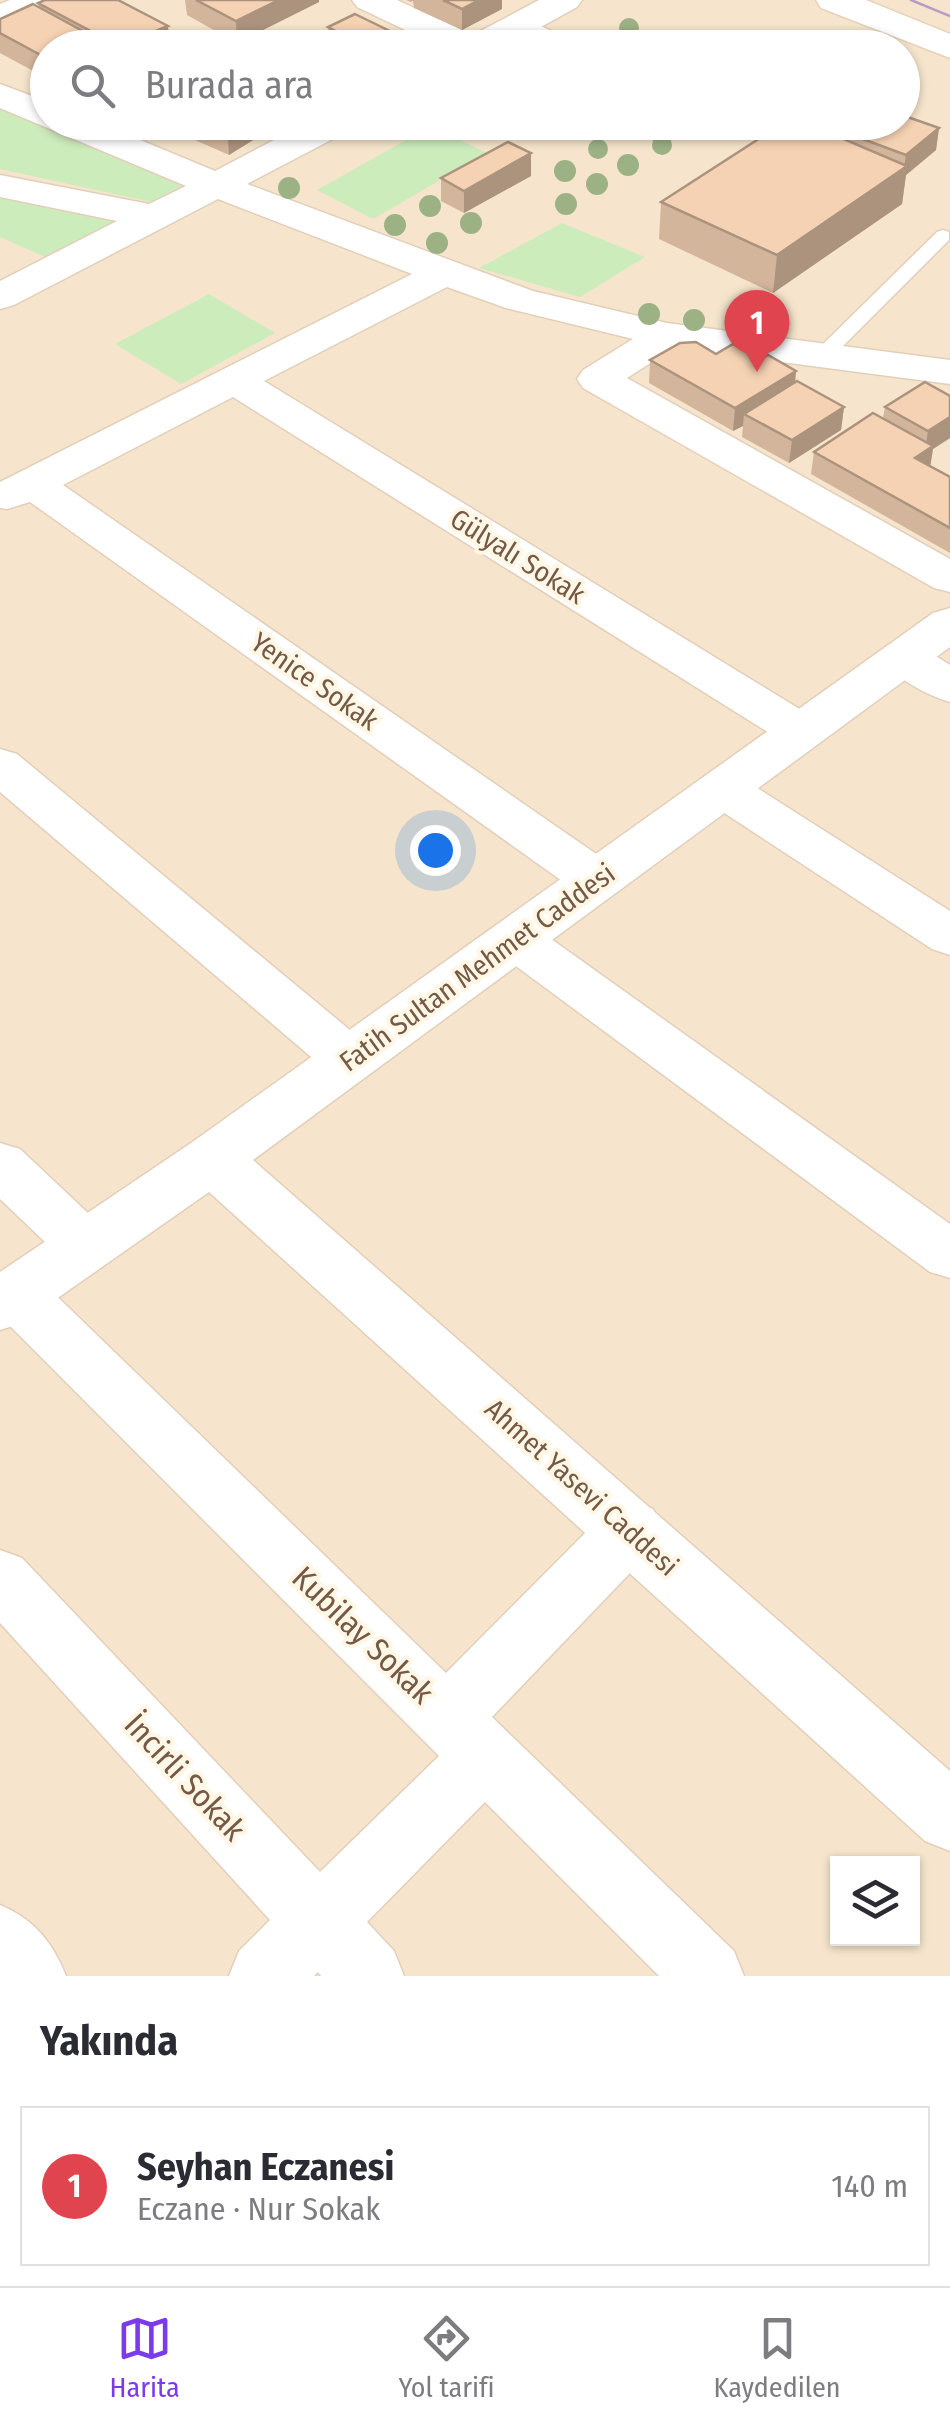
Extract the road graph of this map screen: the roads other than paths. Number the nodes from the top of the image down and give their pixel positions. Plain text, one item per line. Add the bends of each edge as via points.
1 (39, 0) edge
2 (368, 0) edge
3 (565, 0) edge
4 (834, 0) edge
5 (0, 17) edge
6 (522, 23) junction
7 (434, 30) edge
8 (509, 30) edge
9 (538, 30) edge
10 (908, 30) edge
11 (920, 35) edge
12 (950, 47) edge
13 (0, 95) edge
14 (30, 108) edge
15 (107, 140) edge
16 (305, 140) edge
17 (0, 186) edge
18 (218, 187) junction
19 (156, 217) junction
20 (943, 236) dead end
21 (442, 274) junction
22 (0, 297) edge
23 (667, 334) junction
24 (824, 354) junction
25 (950, 372) edge
26 (234, 380) junction
27 (16, 492) edge
28 (950, 578) edge
29 (950, 624) edge
30 (904, 657) junction
31 (950, 686) edge
32 (802, 732) junction
33 (0, 766) edge
34 (723, 788) junction
35 (598, 880) junction
36 (950, 936) edge
37 (515, 939) junction
38 (349, 1060) junction
39 (212, 1159) junction
40 (0, 1165) edge
41 (86, 1246) junction
42 (950, 1255) edge
43 (8, 1300) edge
44 (631, 1530) junction
45 (0, 1578) edge
46 (466, 1737) junction
47 (950, 1817) edge
48 (318, 1920) junction
49 (0, 1940) edge
50 (31, 1976) edge
51 (264, 1976) edge
52 (370, 1976) edge
53 (708, 1976) edge

1 - 5 street
2 - 7 street
3 - 6 street
4 - 10 street
6 - 8 street
6 - 9 lane
11 - 12 street
13 - 14 street
15 - 18 street
16 - 18 street
17 - 19 street
18 - 19 street
18 - 21 street
19 - 22 street
20 - 24 lane
21 - 23 street via 520,300
21 - 26 street
23 - 24 street
23 - 28 street via 598,379
24 - 25 street
26 - 27 street
26 - 32 street, Gülyalı Sokak
27 - 35 street, Yenice Sokak
29 - 30 street, Fatih Sultan Mehmet Caddesi
30 - 31 street
30 - 32 street, Fatih Sultan Mehmet Caddesi
32 - 34 street, Fatih Sultan Mehmet Caddesi
33 - 38 street
34 - 35 street, Fatih Sultan Mehmet Caddesi
34 - 36 street
35 - 37 street, Fatih Sultan Mehmet Caddesi
37 - 38 street, Fatih Sultan Mehmet Caddesi
37 - 42 street
38 - 39 street, Fatih Sultan Mehmet Caddesi
39 - 41 street, Fatih Sultan Mehmet Caddesi
39 - 44 street, Ahmet Yasevi Caddesi
40 - 41 street
41 - 43 street, Fatih Sultan Mehmet Caddesi
43 - 46 street, Kubilay Sokak
44 - 46 street
44 - 47 street, Ahmet Yasevi Caddesi
45 - 48 street, İncirli Sokak
46 - 48 street
46 - 53 street, Kubilay Sokak
48 - 51 street
48 - 52 street, İncirli Sokak
49 - 50 street

